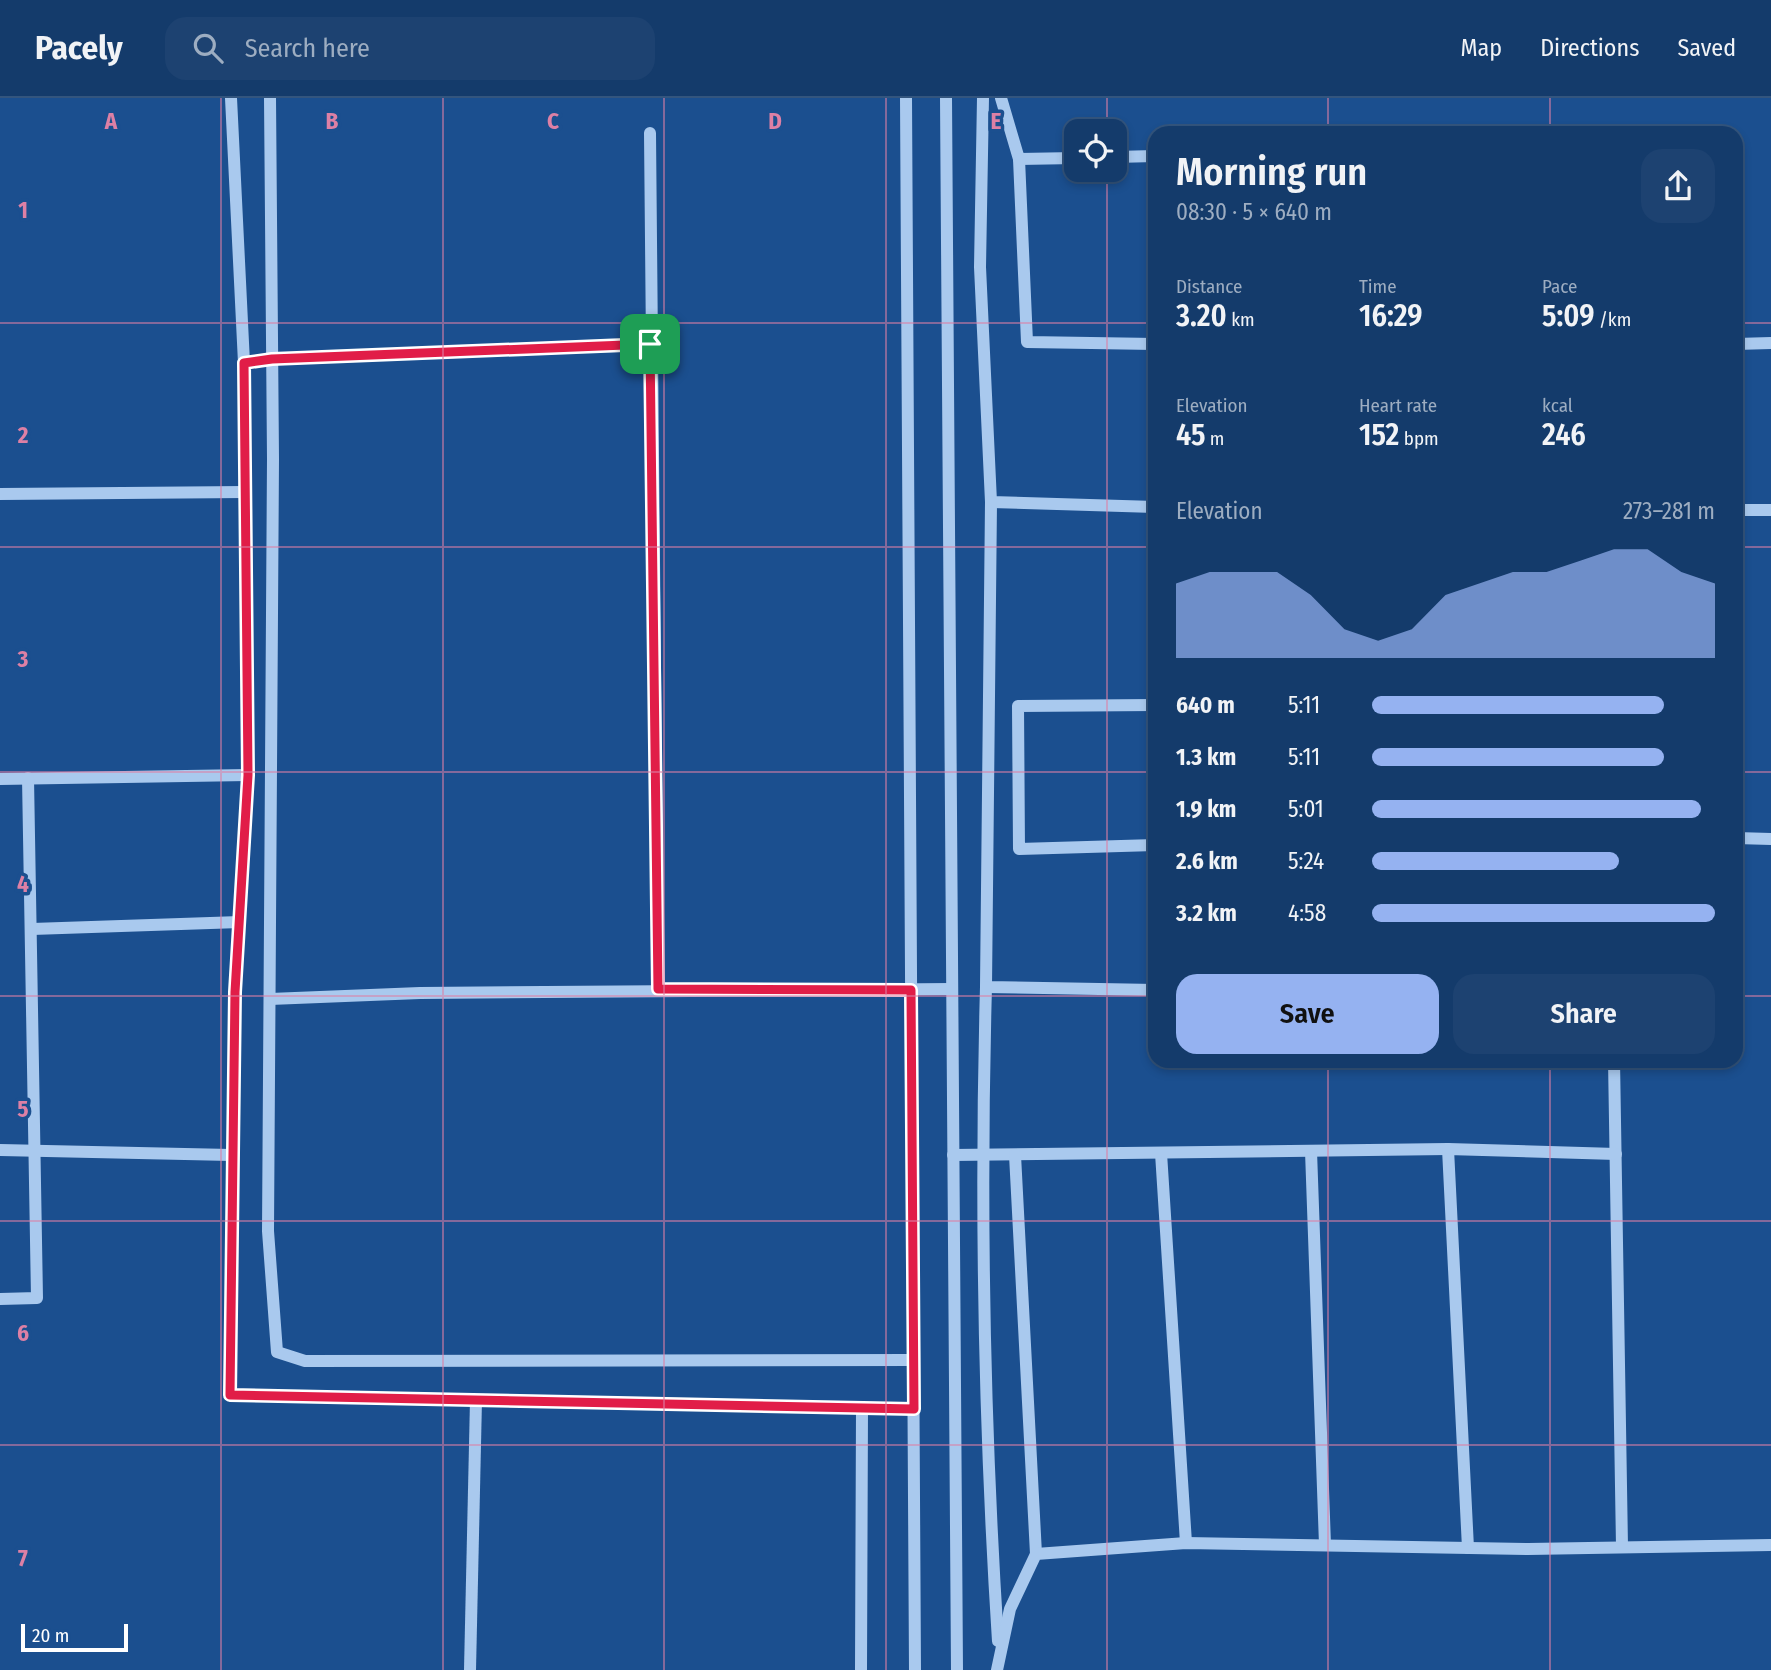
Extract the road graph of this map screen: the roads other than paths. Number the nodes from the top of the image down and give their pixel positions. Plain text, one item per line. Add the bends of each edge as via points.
1 (231, 98) edge
2 (270, 98) edge
3 (906, 98) edge
4 (946, 98) edge
5 (983, 98) edge
6 (1001, 98) edge
7 (650, 134) dead end
8 (1148, 156) edge
9 (1127, 157) edge
10 (1064, 158) edge
11 (1019, 159) junction
12 (1771, 343) edge
13 (650, 344) junction
14 (1148, 344) edge
15 (1743, 344) edge
16 (272, 359) junction
17 (244, 363) junction
18 (244, 492) junction
19 (0, 494) edge
20 (991, 502) junction
21 (1148, 508) edge
22 (1743, 510) edge
23 (1771, 510) edge
24 (1148, 705) edge
25 (248, 775) junction
26 (28, 778) junction
27 (0, 779) edge
28 (1743, 838) edge
29 (1771, 839) edge
30 (1148, 845) edge
31 (240, 922) junction
32 (32, 929) junction
33 (986, 987) junction
34 (658, 989) junction
35 (952, 989) junction
36 (911, 990) junction
37 (1148, 990) edge
38 (270, 999) junction
39 (1614, 1068) edge
40 (1448, 1149) junction
41 (0, 1150) edge
42 (36, 1151) junction
43 (1311, 1151) junction
44 (1161, 1153) junction
45 (1616, 1154) junction
46 (231, 1155) junction
47 (953, 1155) junction
48 (982, 1155) junction
49 (1015, 1155) junction
50 (0, 1299) edge
51 (913, 1360) junction
52 (477, 1400) junction
53 (862, 1408) junction
54 (914, 1409) junction
55 (1186, 1543) junction
56 (1325, 1545) junction
57 (1771, 1545) edge
58 (1622, 1547) junction
59 (1468, 1548) junction
60 (1036, 1554) junction
61 (999, 1652) junction
62 (470, 1670) edge
63 (860, 1670) edge
64 (915, 1670) edge
65 (957, 1670) edge
66 (997, 1670) edge

1 - 17 street
2 - 16 street
3 - 36 street
4 - 35 street
5 - 20 street via 979,267
6 - 11 street
7 - 13 street
8 - 9 street
10 - 11 street
11 - 14 street via 1027,342
12 - 15 street
13 - 16 street
13 - 34 street
16 - 17 street
16 - 38 street
17 - 18 street
18 - 19 street
18 - 25 street
20 - 21 street
20 - 33 street
22 - 23 street
24 - 30 street via 1018,706 1019,849
25 - 26 street
25 - 31 street
26 - 27 street
26 - 32 street
28 - 29 street
31 - 32 street
31 - 46 street
32 - 42 street
33 - 37 street
33 - 48 street
34 - 36 street
34 - 38 street
35 - 36 street
35 - 47 street
36 - 51 street
38 - 51 street via 268,1231 276,1352 305,1361
39 - 45 street
40 - 43 street
40 - 45 street
40 - 59 street
41 - 42 street
42 - 46 street
42 - 50 street via 37,1298
43 - 44 street
43 - 56 street
44 - 49 street
44 - 55 street
45 - 58 street
46 - 52 street via 230,1395
47 - 48 street
47 - 65 street
48 - 49 street
48 - 61 street
49 - 60 street
51 - 54 street
52 - 53 street
52 - 62 street
53 - 54 street
53 - 63 street
54 - 64 street
55 - 56 street
55 - 60 street
56 - 59 street
57 - 58 street
58 - 59 street
60 - 61 street via 1010,1609
61 - 66 street

